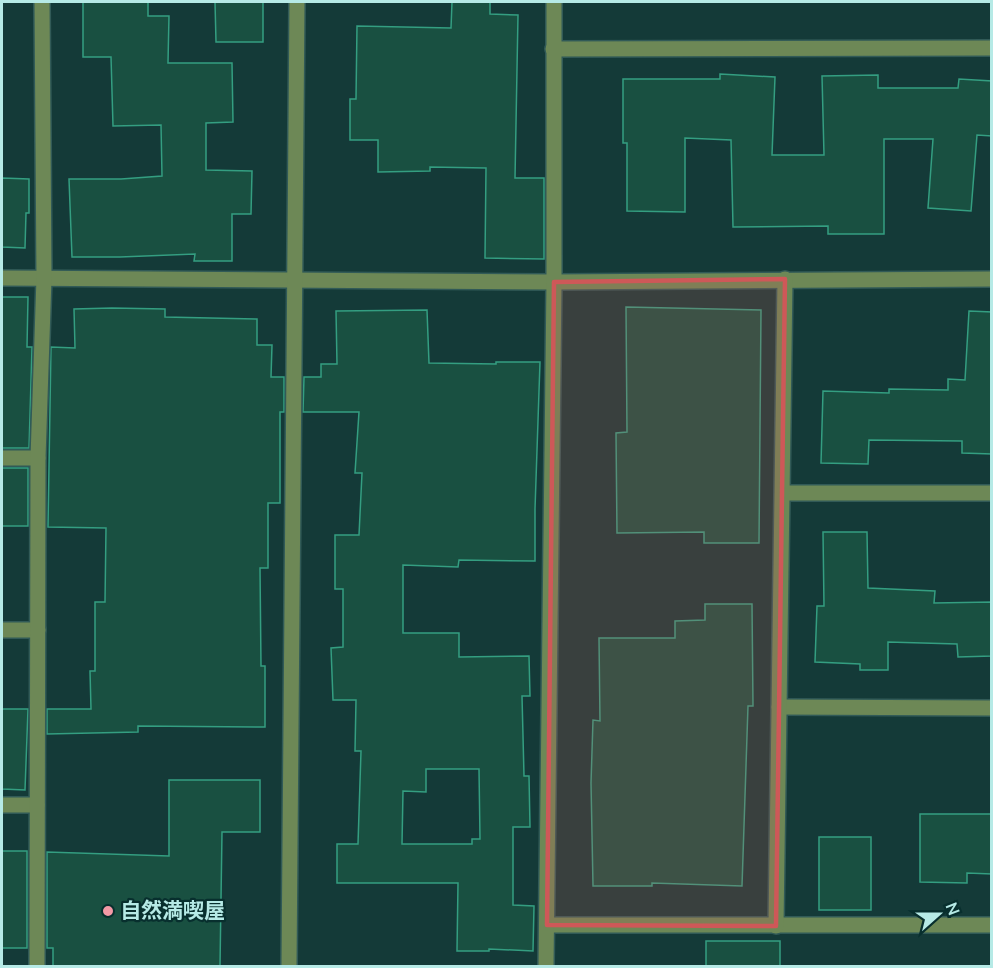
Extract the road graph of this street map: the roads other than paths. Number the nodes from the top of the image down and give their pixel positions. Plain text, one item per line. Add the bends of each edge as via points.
1 (42, 2) edge
2 (297, 2) edge
3 (554, 2) edge
4 (553, 48) junction
5 (992, 48) edge
6 (2, 278) edge
7 (44, 278) junction
8 (785, 279) junction
9 (992, 279) edge
10 (295, 281) junction
11 (554, 282) junction
12 (2, 458) edge
13 (38, 458) junction
14 (783, 493) junction
15 (992, 493) edge
16 (2, 630) edge
17 (38, 630) junction
18 (779, 707) junction
19 (992, 708) edge
20 (2, 805) edge
21 (37, 805) junction
22 (547, 925) junction
23 (992, 925) edge
24 (776, 926) junction
25 (37, 966) edge
26 (288, 966) edge
27 (546, 966) edge

1 - 7 street
2 - 10 street
3 - 4 street
4 - 5 street
4 - 11 street
6 - 7 street
7 - 10 street
7 - 13 street
8 - 9 street
8 - 11 street
8 - 14 street
10 - 11 street
10 - 26 street
11 - 22 street
12 - 13 street
13 - 17 street
14 - 15 street
14 - 18 street
16 - 17 street
17 - 21 street
18 - 19 street
18 - 24 street
20 - 21 street
21 - 25 street
22 - 24 street
22 - 27 street
23 - 24 street

